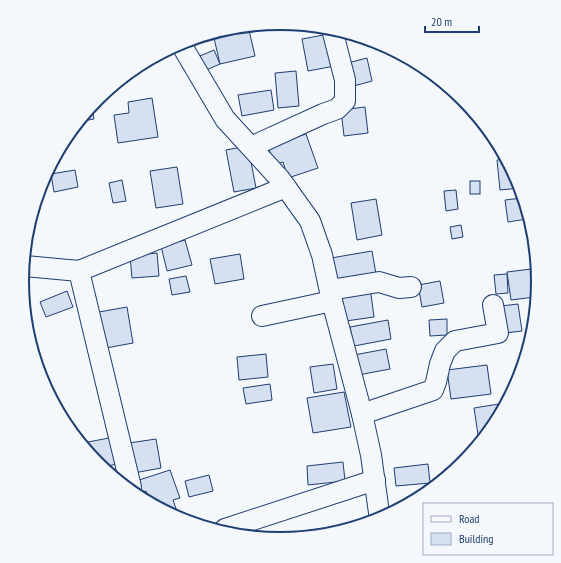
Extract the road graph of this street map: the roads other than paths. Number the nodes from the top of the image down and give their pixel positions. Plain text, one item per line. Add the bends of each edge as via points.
1 (334, 36) edge
2 (184, 49) edge
3 (251, 147) junction
4 (286, 187) junction
5 (30, 266) edge
6 (79, 271) junction
7 (411, 287) dead end
8 (331, 295) junction
9 (493, 305) dead end
10 (262, 316) dead end
11 (362, 414) junction
12 (375, 480) junction
13 (130, 483) edge
14 (379, 513) edge
15 (229, 528) edge

1 - 3 street via 345,80 345,101 337,109
2 - 3 street via 225,119
3 - 4 street
4 - 6 street
4 - 8 street via 310,221 322,255
5 - 6 street
6 - 13 street
7 - 8 street via 398,288 379,282
8 - 10 street
8 - 11 street
9 - 11 street via 498,334 454,341 445,351 433,390
11 - 12 street
12 - 14 street
12 - 15 street

